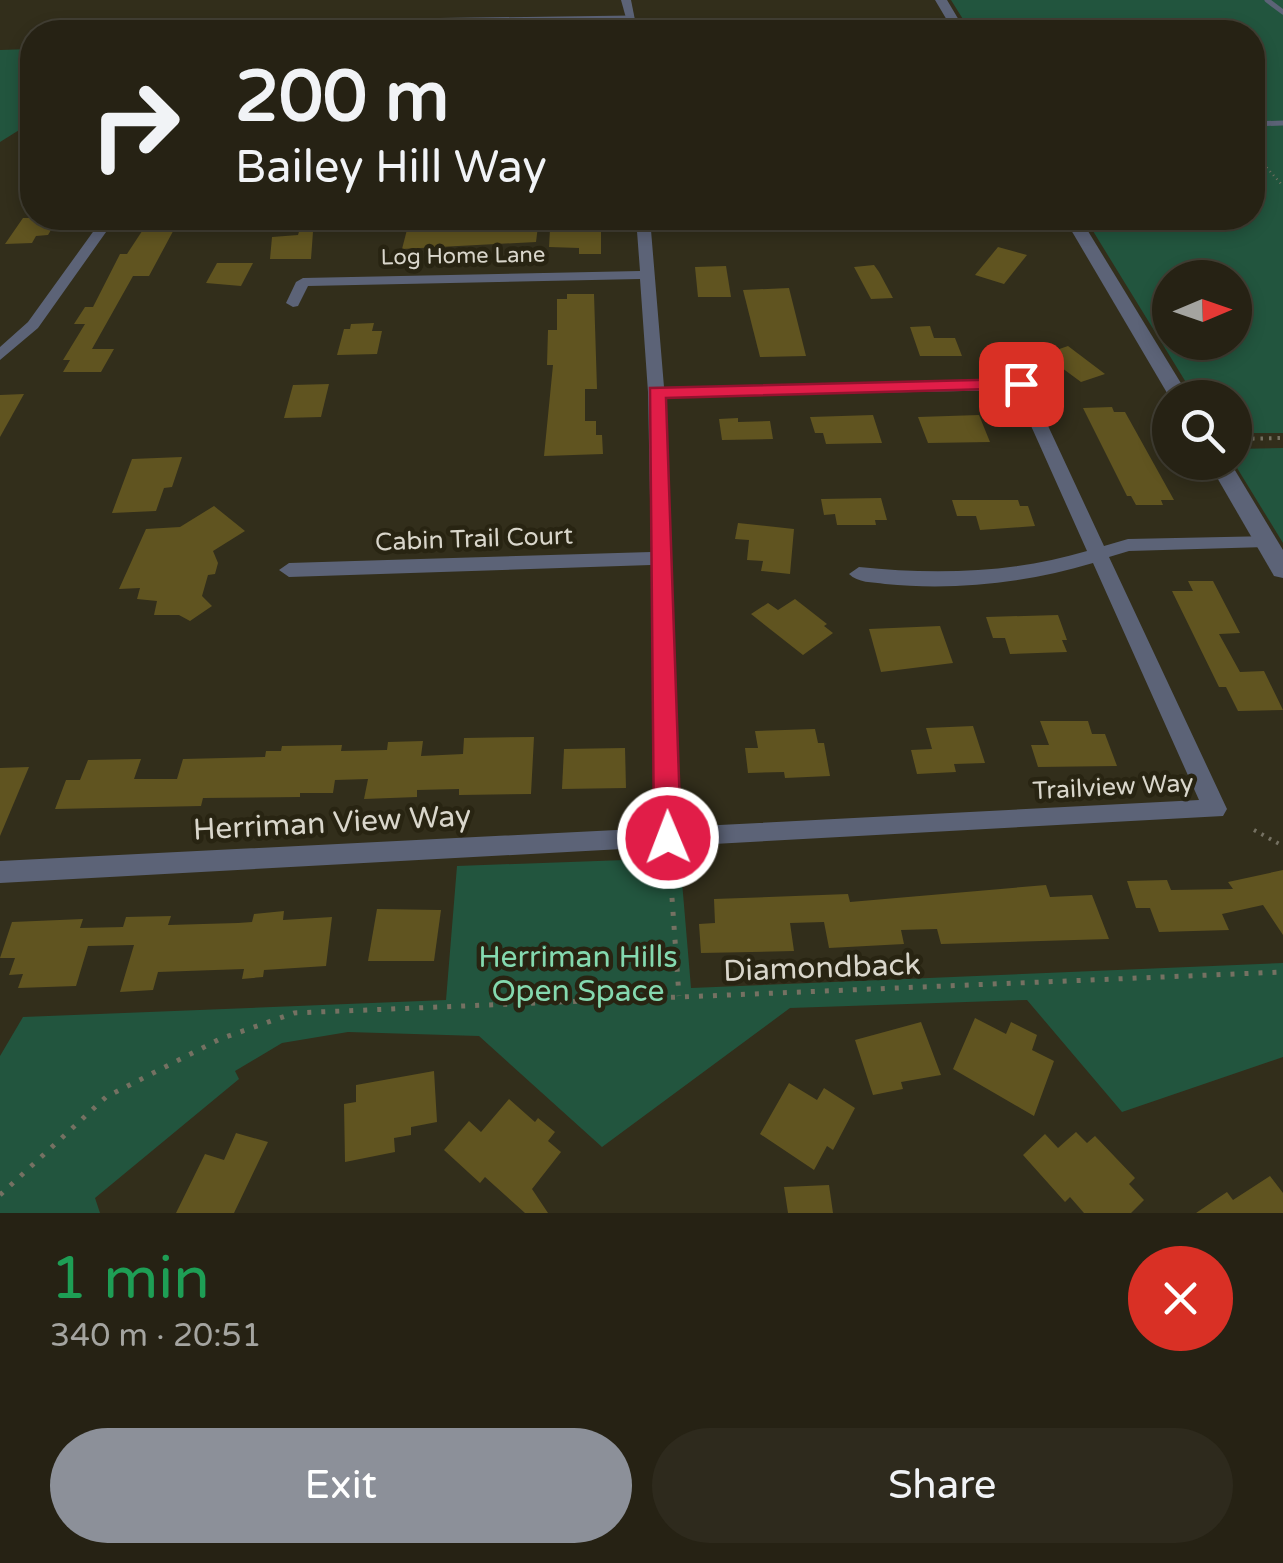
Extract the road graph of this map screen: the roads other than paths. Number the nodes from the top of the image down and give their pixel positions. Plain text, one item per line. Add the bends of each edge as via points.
1 (626, 0) edge
2 (1267, 0) edge
3 (1283, 12) edge
4 (631, 18) joint
5 (480, 20) edge
6 (100, 230) edge
7 (644, 230) edge
8 (1079, 230) edge
9 (648, 274) junction
10 (293, 303) dead end
11 (0, 355) edge
12 (1169, 380) edge
13 (656, 392) junction
14 (1230, 480) edge
15 (1266, 541) junction
16 (1099, 554) junction
17 (660, 558) junction
18 (289, 570) dead end
19 (1283, 570) edge
20 (859, 574) dead end
21 (668, 846) junction
22 (0, 872) edge

1 - 4 street
2 - 3 lane
4 - 5 lane
6 - 11 street via 33,325
7 - 9 street
8 - 12 street
9 - 10 street, Log Home Lane via 302,282
9 - 13 street
13 - 16 street, Trailview Way via 1021,384
13 - 17 street
14 - 15 street
15 - 16 street via 1128,544
15 - 19 street
16 - 20 street via 984,578
16 - 21 street, Trailview Way via 1216,809
17 - 18 street, Cabin Trail Court
17 - 21 street
21 - 22 street, Herriman View Way

